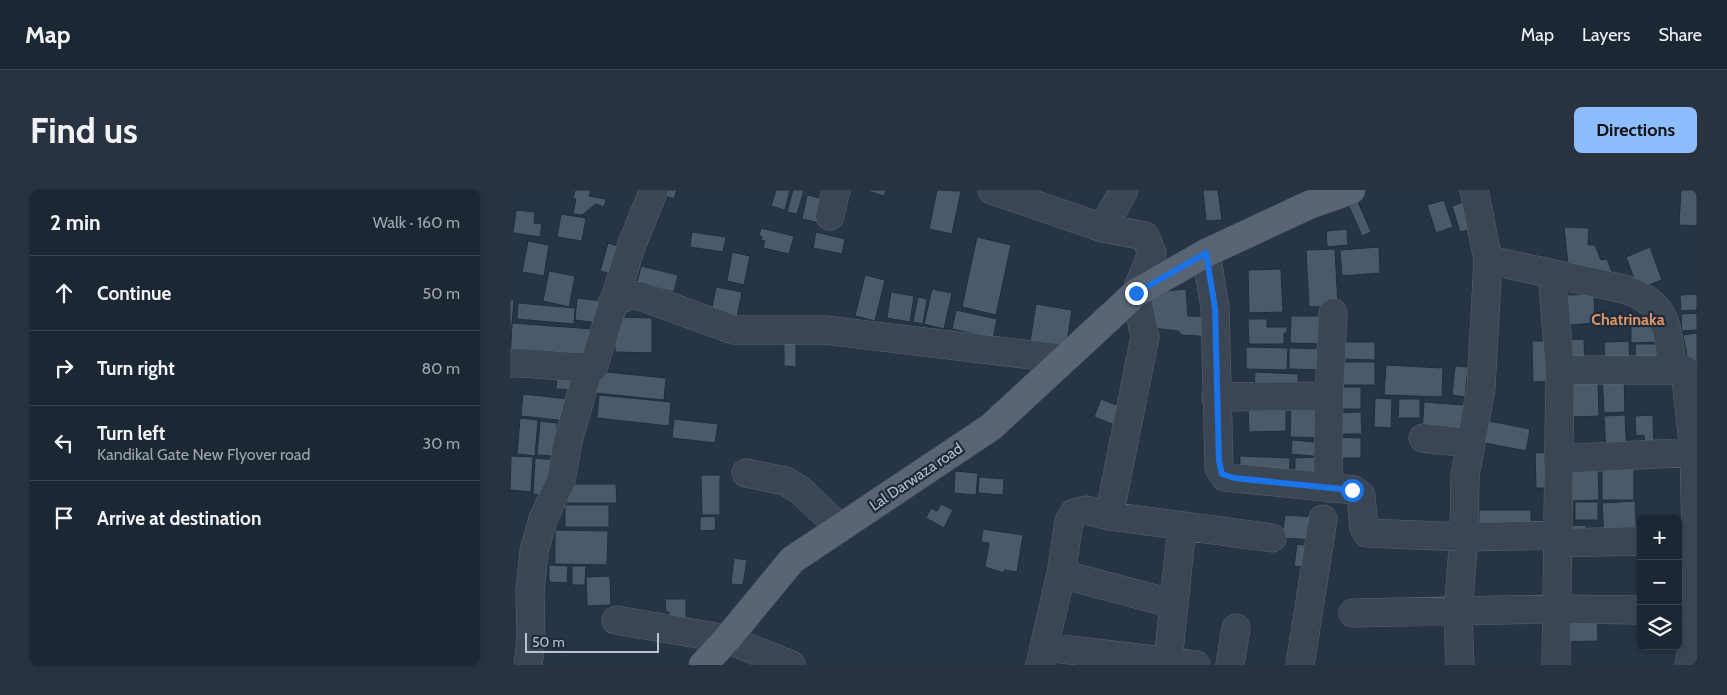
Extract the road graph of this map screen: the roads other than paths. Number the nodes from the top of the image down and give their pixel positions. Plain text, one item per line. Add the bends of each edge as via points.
1 (654, 190) edge
2 (992, 190) edge
3 (1124, 190) edge
4 (1351, 190) edge
5 (1474, 190) edge
6 (1310, 198) edge
7 (1103, 228) junction
8 (1206, 253) junction
9 (1488, 260) junction
10 (1552, 274) junction
11 (1136, 293) junction
12 (612, 304) junction
13 (1333, 313) dead end
14 (1064, 359) junction
15 (510, 363) edge
16 (589, 367) junction
17 (1560, 370) junction
18 (1685, 370) edge
19 (1328, 396) junction
20 (1216, 397) junction
21 (1423, 438) dead end
22 (1470, 443) junction
23 (1696, 452) edge
24 (1558, 459) junction
25 (746, 473) dead end
26 (1328, 488) junction
27 (1109, 516) junction
28 (1323, 519) dead end
29 (1182, 526) junction
30 (840, 528) junction
31 (1464, 536) junction
32 (1272, 538) dead end
33 (1558, 539) junction
34 (1690, 539) edge
35 (1637, 540) edge
36 (1061, 574) junction
37 (1174, 604) junction
38 (1557, 608) junction
39 (1637, 610) edge
40 (1458, 612) junction
41 (1353, 613) dead end
42 (1682, 614) edge
43 (1697, 617) edge
44 (616, 620) dead end
45 (1236, 628) dead end
46 (728, 639) junction
47 (1042, 656) edge
48 (1168, 661) junction
49 (528, 665) edge
50 (703, 665) edge
51 (791, 665) edge
52 (1196, 665) edge
53 (1230, 665) edge
54 (1300, 665) edge
55 (1460, 665) edge
56 (1556, 665) edge
57 (1689, 665) edge

1 - 12 street
2 - 7 street
3 - 7 street
4 - 6 main road, Lal Darwaza road
5 - 9 street
6 - 8 main road, Lal Darwaza road
7 - 11 street via 1145,236 1148,241 1152,253
8 - 11 main road, Lal Darwaza road
8 - 20 street via 1215,308
9 - 10 street
9 - 22 street via 1481,388
10 - 17 street
10 - 18 street via 1644,296 1666,323
11 - 14 main road, Lal Darwaza road
11 - 27 street via 1145,337
12 - 14 street via 629,295 640,296 734,330 825,330
12 - 16 street via 593,368
13 - 19 street
14 - 30 main road, Lal Darwaza road via 991,427
15 - 16 street
16 - 49 street via 568,441 561,481 543,519 534,550
17 - 18 street
17 - 24 street
18 - 23 street
19 - 20 street
19 - 26 street
20 - 26 street via 1219,468 1222,474
21 - 22 street
22 - 31 street via 1465,476
23 - 24 street
23 - 34 street
24 - 33 street
25 - 30 street via 784,480 800,490
26 - 31 street via 1354,490 1361,496 1367,533
27 - 29 street
27 - 36 street via 1086,510 1074,513 1069,522
28 - 54 street
29 - 32 street
29 - 37 street
30 - 46 main road, Lal Darwaza road via 792,560
31 - 33 street
31 - 40 street
33 - 35 street
33 - 38 street
34 - 43 street
36 - 37 street
36 - 47 street
37 - 48 street
38 - 39 street
38 - 40 street
38 - 56 street
40 - 41 street
40 - 55 street
42 - 43 street
43 - 57 street
44 - 46 street
45 - 53 street
46 - 50 main road, Lal Darwaza road
46 - 51 street
47 - 48 street
48 - 52 street

